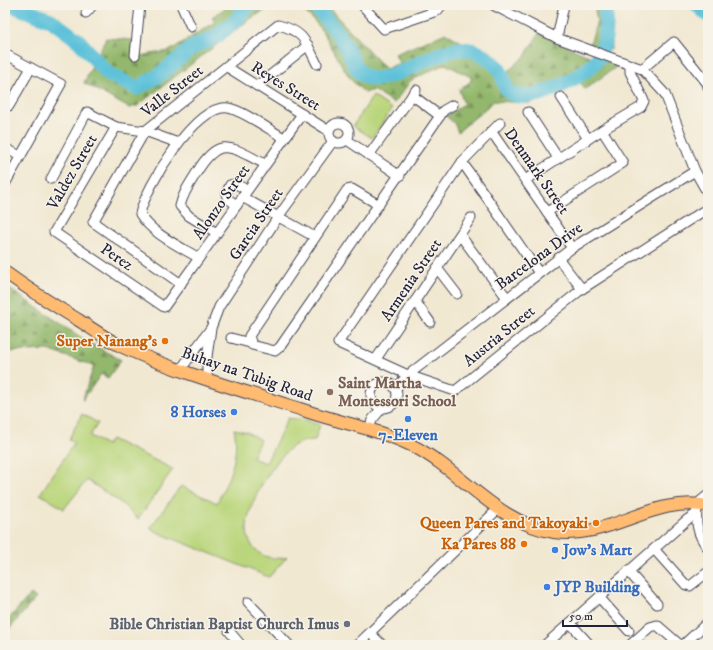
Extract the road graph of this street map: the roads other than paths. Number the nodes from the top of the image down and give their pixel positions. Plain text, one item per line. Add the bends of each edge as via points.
1 (93, 5) edge
2 (140, 5) edge
3 (181, 5) edge
4 (362, 5) edge
5 (442, 5) edge
6 (493, 5) edge
7 (564, 5) edge
8 (86, 13) dead end
9 (191, 28) dead end
10 (557, 38) junction
11 (308, 46) junction
12 (5, 54) edge
13 (135, 55) dead end
14 (317, 64) dead end
15 (630, 65) junction
16 (227, 67) junction
17 (31, 68) junction
18 (642, 69) junction
19 (652, 80) junction
20 (257, 86) junction
21 (708, 87) edge
22 (639, 91) junction
23 (561, 97) dead end
24 (453, 104) dead end
25 (9, 106) dead end
26 (528, 112) dead end
27 (302, 114) junction
28 (440, 116) junction
29 (500, 123) dead end
30 (116, 126) junction
31 (602, 130) junction
32 (145, 131) junction
33 (329, 131) junction
34 (491, 131) junction
35 (284, 138) junction
36 (588, 139) junction
37 (348, 140) junction
38 (333, 141) junction
39 (178, 143) junction
40 (5, 148) edge
41 (369, 155) junction
42 (20, 156) junction
43 (558, 158) junction
44 (462, 162) junction
45 (265, 164) junction
46 (695, 171) junction
47 (400, 176) junction
48 (51, 178) dead end
49 (525, 180) junction
50 (5, 184) edge
51 (245, 194) junction
52 (708, 194) edge
53 (236, 205) junction
54 (379, 205) junction
55 (708, 208) edge
56 (547, 212) junction
57 (278, 216) junction
58 (470, 218) dead end
59 (54, 232) joint
60 (217, 233) junction
61 (460, 235) junction
62 (315, 237) junction
63 (572, 248) junction
64 (199, 258) junction
65 (558, 258) junction
66 (437, 268) junction
67 (5, 272) edge
68 (539, 273) junction
69 (181, 284) junction
70 (582, 289) junction
71 (457, 294) dead end
72 (507, 298) junction
73 (415, 301) junction
74 (164, 307) joint
75 (430, 322) dead end
76 (211, 328) junction
77 (231, 338) dead end
78 (250, 344) junction
79 (192, 352) junction
80 (207, 358) junction
81 (376, 359) junction
82 (181, 369) junction
83 (408, 375) junction
84 (207, 378) junction
85 (396, 388) junction
86 (382, 408) junction
87 (369, 430) junction
88 (708, 495) edge
89 (498, 508) junction
90 (700, 508) edge
91 (708, 548) edge
92 (654, 549) junction
93 (628, 571) junction
94 (708, 572) edge
95 (599, 597) junction
96 (248, 602) dead end
97 (657, 604) dead end
98 (708, 622) edge
99 (570, 623) junction
100 (629, 631) dead end
101 (229, 632) dead end
102 (370, 633) junction
103 (241, 645) edge
104 (289, 645) edge
105 (357, 645) edge
106 (382, 645) edge
107 (545, 645) edge
108 (590, 645) edge
109 (630, 645) edge
110 (680, 645) edge
111 (684, 645) edge

1 - 8 street
2 - 13 street
3 - 9 street
4 - 5 street via 384,29 437,11
6 - 10 street
7 - 10 street
10 - 15 street
11 - 14 street, Valle Street
11 - 16 street, Valle Street via 297,32 278,26
11 - 20 street
12 - 17 street
15 - 18 street
15 - 22 street via 630,72
16 - 20 street, Reyes Street
16 - 32 street, Valle Street
17 - 25 street
17 - 42 street via 61,84
18 - 19 street
18 - 21 street via 674,42
19 - 22 street
19 - 46 street via 665,94
20 - 27 street, Reyes Street
22 - 31 street via 644,101 641,107
23 - 36 street
24 - 28 street
26 - 43 street
27 - 33 street, Reyes Street
27 - 35 street, Alonzo Street
28 - 41 street via 414,92
28 - 47 street
29 - 34 street
30 - 32 street, Valle Street
30 - 48 street, Valle Street via 87,112
30 - 59 street, Valdez Street
31 - 36 street
31 - 56 street via 623,163
32 - 39 street
32 - 69 street via 93,222
33 - 37 street via 334,124 346,125 350,132
33 - 38 street
34 - 44 street
34 - 49 street, Denmark Street
35 - 39 street via 226,107 200,120
35 - 45 street, Alonzo Street
36 - 43 street
37 - 38 street via 339,144
37 - 41 street
38 - 57 street, Garcia Street
39 - 64 street via 146,195 140,214 145,223 153,229
40 - 42 street
41 - 47 street
42 - 50 street
43 - 49 street
44 - 68 street
44 - 81 street via 338,343
45 - 51 street, Alonzo Street
45 - 60 street via 226,147 217,148 208,156 184,193 180,206 189,216
46 - 52 street
46 - 63 street, Barcelona Drive
47 - 54 street
49 - 56 street, Denmark Street
51 - 53 street, Alonzo Street
51 - 53 street via 236,184 230,186 226,197
51 - 57 street
53 - 60 street, Alonzo Street
54 - 62 street via 348,189
54 - 78 street via 278,350 273,351
55 - 70 street, Austria Street
56 - 63 street, Denmark Street
57 - 62 street
57 - 76 street, Garcia Street via 219,307
58 - 61 street, Armenia Street
59 - 74 street, Perez
60 - 64 street, Alonzo Street
61 - 66 street, Armenia Street
61 - 72 street
62 - 78 street via 249,336
63 - 65 street, Barcelona Drive
64 - 69 street, Alonzo Street
65 - 68 street, Barcelona Drive
65 - 70 street
66 - 71 street
66 - 73 street, Armenia Street
67 - 82 main road, Buhay na Tubig Road via 33,292 123,346
68 - 72 street, Barcelona Drive
69 - 74 street, Alonzo Street
70 - 83 street, Austria Street via 455,391
72 - 83 street, Barcelona Drive
73 - 75 street
73 - 81 street, Armenia Street
76 - 79 street, Garcia Street
76 - 80 street, Garcia Street
77 - 78 street
79 - 80 street
79 - 82 street, Garcia Street
80 - 84 street, Garcia Street
81 - 83 street
82 - 84 main road, Buhay na Tubig Road
83 - 85 street, Barcelona Drive
84 - 87 main road, Buhay na Tubig Road
85 - 86 street via 398,394 395,403
85 - 86 street via 384,381 373,387 370,396 374,404
86 - 87 street via 372,420
87 - 89 main road, Buhay na Tubig Road via 412,446 442,464
88 - 90 street
89 - 90 main road, Buhay na Tubig Road via 534,527 573,534 606,528 652,510 673,505
89 - 102 street
90 - 91 street via 699,536
90 - 92 street
92 - 93 street
92 - 94 street via 686,585 694,585
93 - 95 street
93 - 97 street
95 - 99 street
95 - 100 street
96 - 104 street
98 - 111 street
99 - 107 street
99 - 108 street
101 - 103 street
102 - 105 street
102 - 106 street
109 - 110 street via 650,627 657,625

